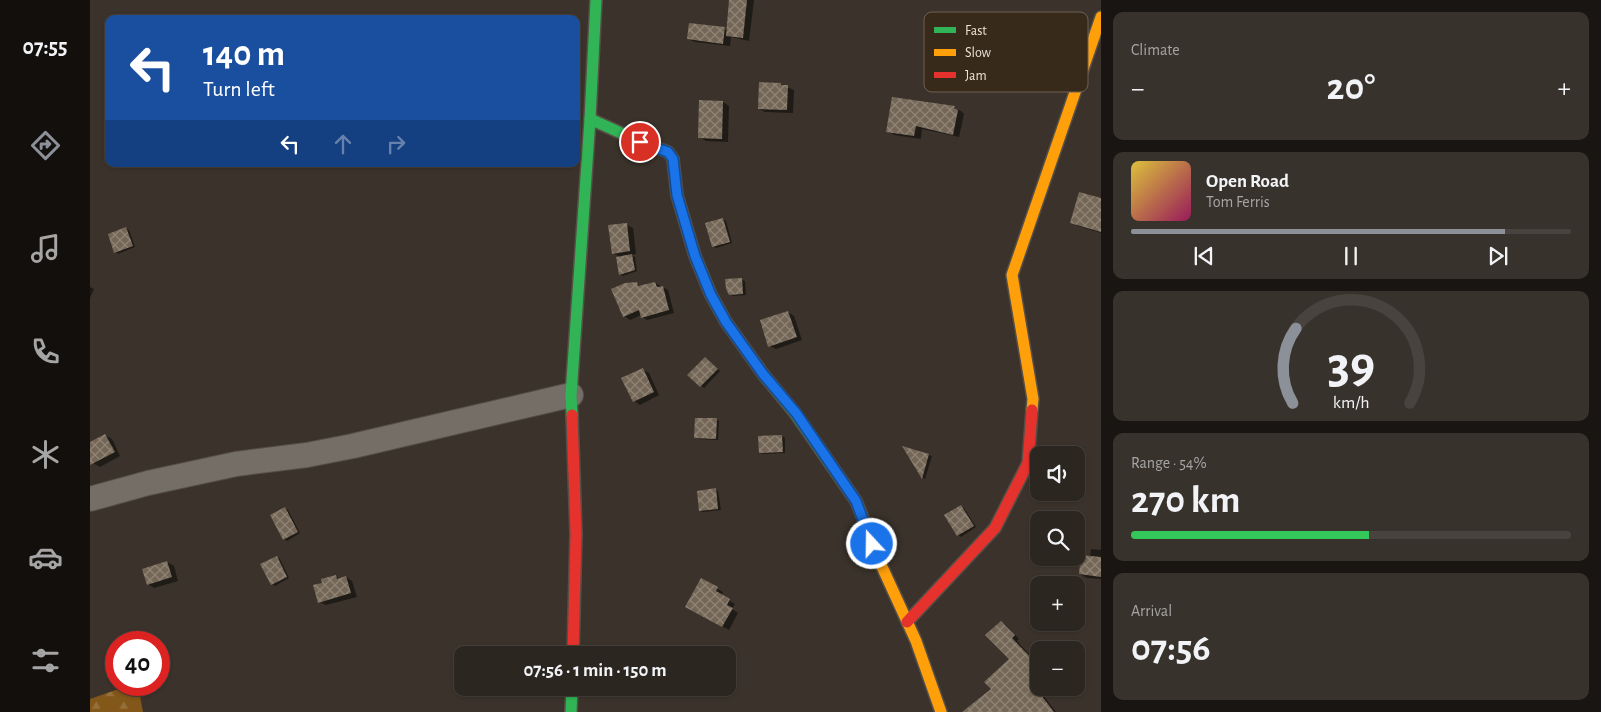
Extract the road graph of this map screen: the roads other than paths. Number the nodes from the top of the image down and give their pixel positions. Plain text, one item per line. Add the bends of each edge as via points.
1 (596, 0) edge
2 (1101, 17) edge
3 (1088, 55) edge
4 (1075, 92) edge
5 (590, 119) junction
6 (570, 395) junction
7 (90, 499) edge
8 (907, 622) junction
9 (573, 646) edge
10 (572, 696) edge
11 (571, 712) edge
12 (941, 712) edge

1 - 5 street
2 - 3 street
4 - 8 street via 1012,275 1033,399 1028,463 995,528
5 - 6 street
5 - 8 street via 672,155 677,195 695,256 711,295 726,322 796,413 856,501
6 - 7 street via 354,446 236,464
6 - 9 street via 576,534
8 - 12 street
10 - 11 street

